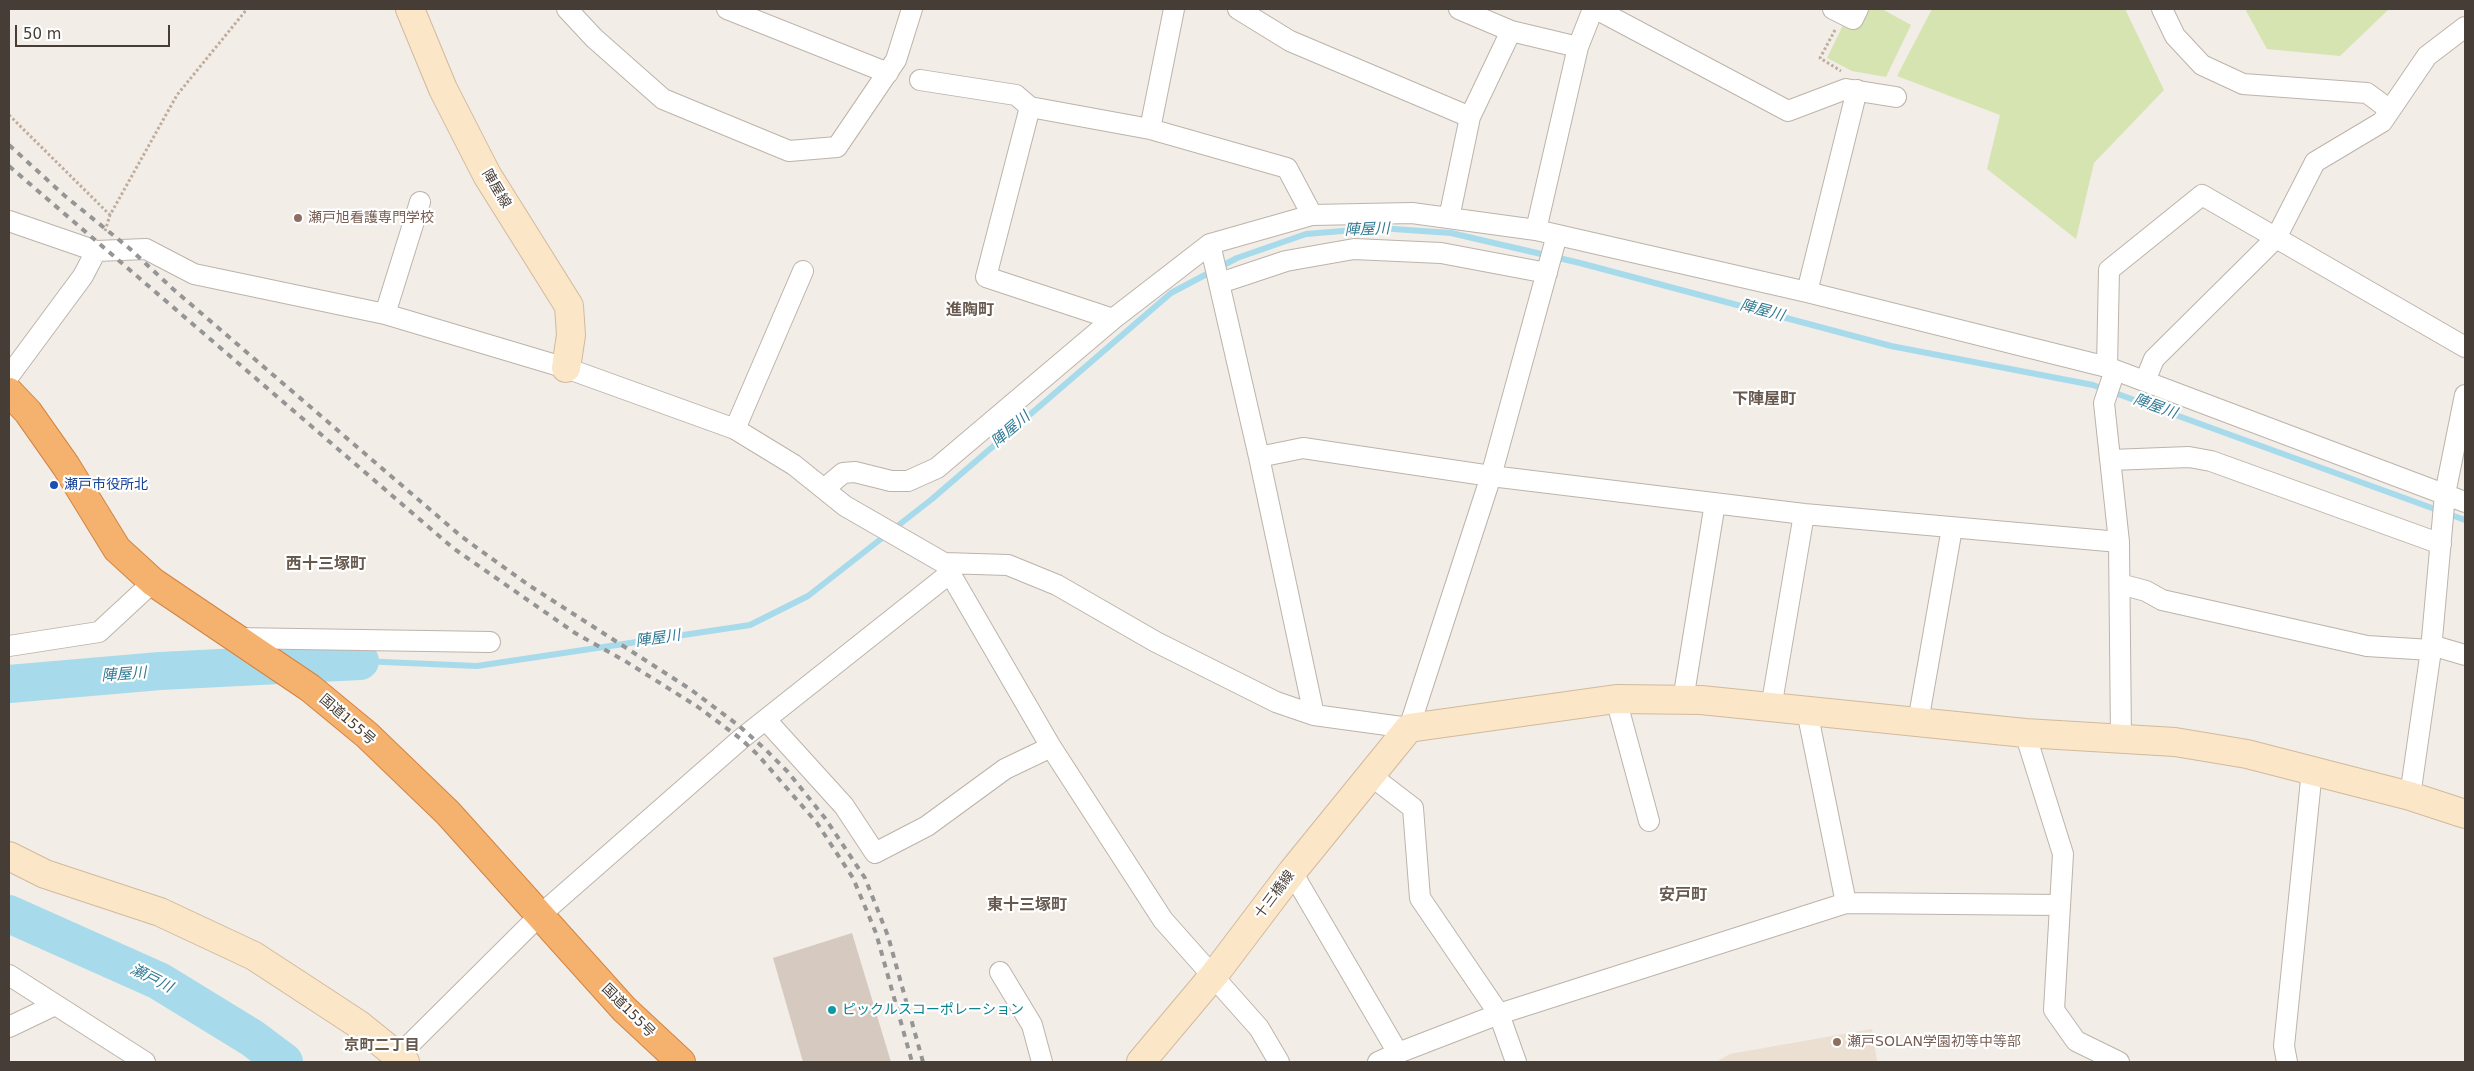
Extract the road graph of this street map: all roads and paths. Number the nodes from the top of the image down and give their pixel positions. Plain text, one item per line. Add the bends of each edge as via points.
1 (246, 9) edge
2 (410, 9) edge
3 (567, 9) edge
4 (727, 9) edge
5 (912, 9) edge
6 (1174, 9) edge
7 (1238, 9) edge
8 (1459, 9) edge
9 (1594, 9) edge
10 (2162, 9) edge
11 (1845, 11) edge
12 (2465, 27) edge
13 (1511, 31) junction
14 (1578, 47) junction
15 (888, 73) junction
16 (1845, 73) dead end
17 (920, 80) dead end
18 (1857, 90) junction
19 (1896, 97) dead end
20 (1030, 107) junction
21 (2390, 110) junction
22 (9, 115) edge
23 (1470, 117) junction
24 (1150, 129) junction
25 (420, 202) dead end
26 (1312, 215) junction
27 (1449, 218) junction
28 (9, 220) edge
29 (1536, 230) junction
30 (2276, 238) junction
31 (1556, 240) junction
32 (1211, 248) junction
33 (96, 251) junction
34 (803, 271) dead end
35 (1548, 271) junction
36 (1219, 280) junction
37 (1807, 292) junction
38 (385, 314) junction
39 (1113, 319) junction
40 (2465, 347) edge
41 (566, 368) junction
42 (2112, 372) junction
43 (9, 376) edge
44 (2145, 381) junction
45 (9, 392) edge
46 (2465, 396) edge
47 (735, 429) junction
48 (1259, 457) junction
49 (2110, 460) junction
50 (1491, 476) junction
51 (824, 489) junction
52 (2465, 502) edge
53 (1715, 503) junction
54 (2444, 507) junction
55 (1804, 514) junction
56 (1952, 528) junction
57 (2120, 542) junction
58 (2441, 544) junction
59 (947, 568) junction
60 (153, 582) junction
61 (2120, 584) junction
62 (238, 641) junction
63 (490, 642) dead end
64 (9, 646) edge
65 (2431, 647) junction
66 (2465, 655) edge
67 (1616, 700) junction
68 (1683, 700) junction
69 (1771, 708) junction
70 (1807, 711) junction
71 (1314, 715) junction
72 (766, 720) junction
73 (1918, 722) junction
74 (1409, 728) junction
75 (2025, 733) junction
76 (2120, 739) junction
77 (1051, 747) junction
78 (2312, 770) junction
79 (1370, 775) junction
80 (2410, 796) junction
81 (2465, 814) edge
82 (1649, 821) dead end
83 (9, 856) edge
84 (1292, 872) junction
85 (1846, 903) junction
86 (2059, 905) junction
87 (539, 916) junction
88 (1000, 972) dead end
89 (9, 975) edge
90 (1214, 975) junction
91 (55, 1005) junction
92 (1499, 1014) junction
93 (9, 1027) edge
94 (1398, 1053) junction
95 (398, 1060) edge
96 (1145, 1061) edge
97 (145, 1062) edge
98 (681, 1062) edge
99 (1042, 1062) edge
100 (1279, 1062) edge
101 (1378, 1062) edge
102 (1516, 1062) edge
103 (2119, 1062) edge
104 (2287, 1062) edge

1 - 22 path via 177,95 110,216
2 - 41 street, 陣屋線 via 442,89 487,175 569,306 571,335
3 - 15 street via 594,38 663,99 789,151 837,147
4 - 15 street
5 - 15 street via 896,60
6 - 24 street
7 - 23 street via 1290,40
8 - 13 street
9 - 14 street
9 - 18 street via 1788,111 1846,89
10 - 21 street via 2175,36 2202,65 2243,84 2367,93
11 - 16 path via 1820,58
12 - 21 street via 2427,56
13 - 14 street
13 - 23 street
14 - 29 street
17 - 20 street via 1016,95
18 - 19 street
18 - 37 street
20 - 24 street
20 - 39 street via 986,277
21 - 30 street via 2382,122 2315,162
23 - 27 street
24 - 26 street via 1287,168
25 - 38 street
26 - 27 street via 1412,213
26 - 32 street
27 - 29 street
28 - 33 street
29 - 31 street
30 - 40 street
30 - 42 street via 2202,195 2109,270
30 - 44 street via 2154,359
31 - 35 street
31 - 37 street
32 - 36 street
32 - 39 street
33 - 38 street via 146,249 194,274
33 - 43 street via 83,276
34 - 47 street
35 - 36 street via 1441,253 1354,249 1286,261
35 - 50 street
36 - 48 street
37 - 42 street
38 - 41 street
39 - 51 street via 937,468 908,481 843,473
41 - 47 street
42 - 44 street
42 - 49 street via 2104,403
44 - 54 street
45 - 60 highway, 国道155号 via 28,412 66,466 117,549
46 - 54 street
47 - 51 street via 794,465
48 - 50 street via 1302,448
48 - 71 street
49 - 57 street
49 - 58 street via 2189,457 2211,461
50 - 53 street
50 - 74 street
51 - 59 street via 845,506 904,538
52 - 54 street
53 - 55 street
53 - 68 street
54 - 58 street
55 - 56 street
55 - 69 street
56 - 57 street
56 - 73 street
57 - 61 street
58 - 65 street
59 - 71 street via 1008,565 1057,585 1156,642 1276,702
59 - 72 street
59 - 77 street
60 - 62 highway, 国道155号
60 - 64 street via 99,632
61 - 65 street via 2146,591 2162,600 2367,646
61 - 76 street
62 - 63 street
62 - 87 highway, 国道155号 via 310,688 367,736 448,813
65 - 66 street
65 - 80 street
67 - 68 street
67 - 74 street
67 - 82 street
68 - 69 street
69 - 70 street
70 - 73 street
70 - 85 street
71 - 74 street
72 - 77 street via 844,806 875,853 927,826 1005,769
72 - 87 street
73 - 75 street
74 - 79 street, 十三橋線
75 - 76 street
75 - 86 street via 2062,854
76 - 78 street via 2174,742 2238,752
77 - 90 street via 1163,920
78 - 80 street
78 - 104 street via 2284,1046
79 - 84 street, 十三橋線
79 - 92 street via 1413,808 1420,898
80 - 81 street
83 - 95 street via 45,874 160,912 254,956 358,1024
84 - 90 street, 十三橋線
84 - 94 street
85 - 86 street
85 - 92 street
86 - 103 street via 2054,1010 2076,1041
87 - 95 street
87 - 98 highway, 国道155号 via 624,1009
88 - 99 street via 1032,1025
89 - 91 street
90 - 96 street, 十三橋線
90 - 100 street via 1259,1028
91 - 93 street
91 - 97 street
92 - 94 street
92 - 102 street
94 - 101 street

